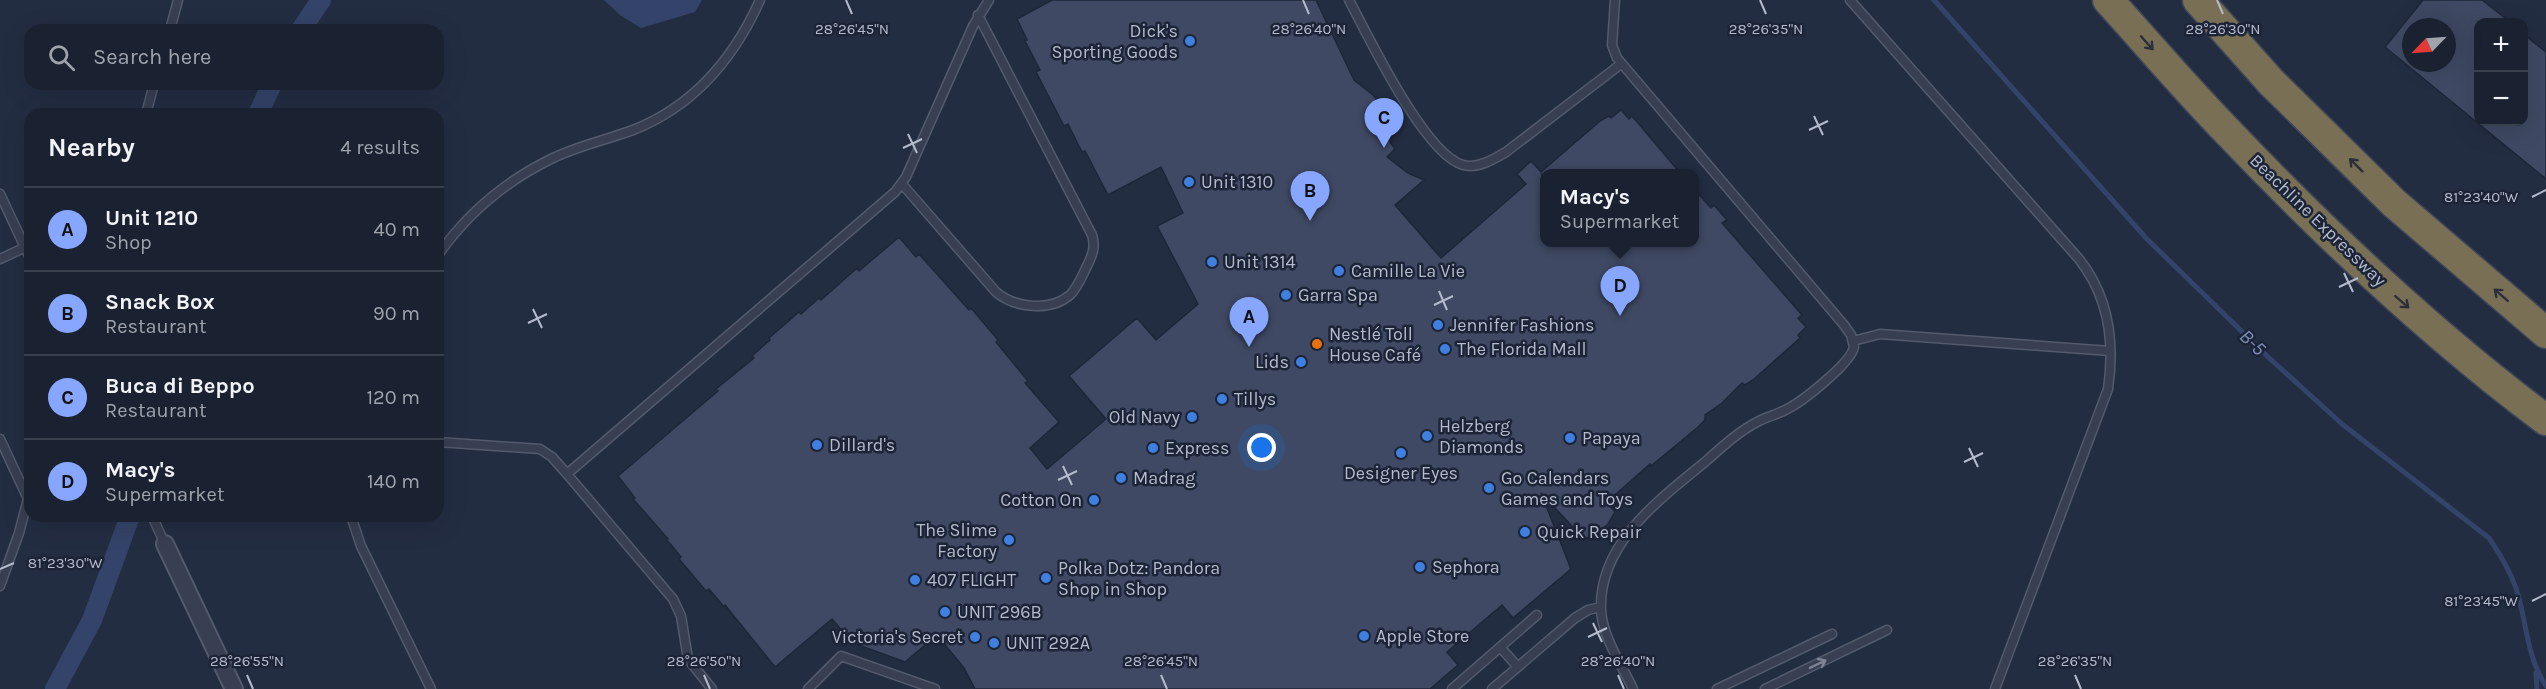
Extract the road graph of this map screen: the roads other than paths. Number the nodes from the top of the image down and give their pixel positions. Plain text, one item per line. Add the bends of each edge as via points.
1 (178, 0) edge
2 (760, 0) edge
3 (989, 0) edge
4 (1349, 0) edge
5 (1615, 0) edge
6 (1850, 0) edge
7 (2108, 0) edge
8 (2198, 0) edge
9 (978, 15) junction
10 (172, 24) edge
11 (1621, 64) junction
12 (152, 90) edge
13 (148, 108) edge
14 (902, 184) junction
15 (0, 194) edge
16 (24, 239) edge
17 (24, 248) edge
18 (444, 248) edge
19 (0, 259) edge
20 (2546, 333) edge
21 (1853, 341) junction
22 (2110, 351) junction
23 (2546, 420) edge
24 (0, 439) edge
25 (444, 442) edge
26 (567, 474) junction
27 (24, 485) edge
28 (24, 514) edge
29 (155, 522) edge
30 (353, 522) edge
31 (165, 544) joint
32 (0, 586) edge
33 (1601, 607) junction
34 (1537, 615) dead end
35 (1887, 630) dead end
36 (1832, 634) dead end
37 (1500, 647) junction
38 (1518, 667) junction
39 (234, 689) edge
40 (431, 689) edge
41 (712, 689) edge
42 (808, 689) edge
43 (935, 689) edge
44 (1452, 689) edge
45 (1492, 689) edge
46 (1633, 689) edge
47 (1717, 689) edge
48 (1765, 689) edge
49 (1995, 689) edge

1 - 10 lane
2 - 18 lane via 736,47 698,89 648,123 565,152 519,177 470,217
3 - 9 lane
4 - 11 lane via 1406,105 1445,152 1464,165 1488,161 1506,152
5 - 11 lane via 1612,45
6 - 22 lane via 2089,272 2104,304
7 -> 23 highway, Beachline Expressway via 2226,130 2361,265 2489,378
20 -> 8 highway via 2394,203 2271,82
9 - 14 lane
9 - 14 lane via 1092,235 1091,258 1075,289 1062,301 1037,305 1012,302 996,292
11 - 21 lane via 1844,325
12 - 13 lane
14 - 26 lane
15 - 16 lane
17 - 19 lane
21 - 22 lane via 1888,334
21 - 33 lane via 1850,357 1810,392 1790,408 1743,431 1643,515 1614,558
22 - 49 lane via 2110,376 2104,399
24 - 27 lane
25 - 26 lane via 540,450
26 - 41 lane via 673,598 681,616 688,659
28 - 32 lane
29 - 31 lane
30 - 40 lane
31 - 39 street
33 - 38 lane via 1582,613
33 - 46 lane via 1608,635
34 - 37 lane
48 -> 35 lane
36 - 47 lane
37 - 38 lane
37 - 44 lane
38 - 45 lane
42 - 43 lane via 841,657

